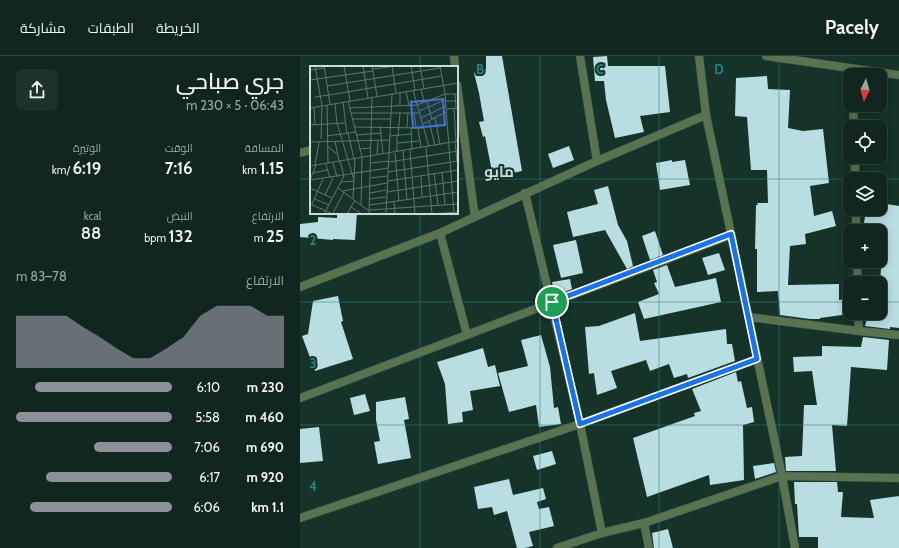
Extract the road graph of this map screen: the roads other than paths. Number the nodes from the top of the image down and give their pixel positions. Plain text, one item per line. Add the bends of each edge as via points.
1 (454, 56) edge
2 (580, 56) edge
3 (698, 56) edge
4 (766, 56) edge
5 (813, 59) edge
6 (455, 66) edge
7 (843, 69) edge
8 (887, 74) edge
9 (899, 75) edge
10 (458, 102) edge
11 (706, 115) junction
12 (310, 150) edge
13 (300, 153) edge
14 (597, 161) junction
15 (525, 193) junction
16 (475, 217) junction
17 (440, 233) junction
18 (731, 234) junction
19 (300, 287) edge
20 (552, 302) junction
21 (748, 317) junction
22 (858, 320) edge
23 (859, 331) junction
24 (467, 334) junction
25 (899, 335) edge
26 (757, 359) junction
27 (300, 398) edge
28 (580, 424) junction
29 (782, 476) junction
30 (899, 478) edge
31 (300, 518) edge
32 (644, 523) junction
33 (602, 533) junction
34 (557, 548) edge
35 (649, 548) edge
36 (795, 548) edge

1 - 6 street
2 - 14 street
3 - 11 street
4 - 5 street
5 - 7 street
8 - 9 street
10 - 16 street
11 - 14 street
11 - 18 street
12 - 13 street
14 - 15 street
15 - 16 street
15 - 20 street
16 - 17 street
17 - 19 street
17 - 24 street
18 - 20 street
18 - 21 street
20 - 24 street
20 - 28 street
21 - 23 street
21 - 26 street
22 - 23 street
23 - 25 street
24 - 27 street
26 - 28 street
26 - 29 street
28 - 31 street
28 - 33 street
29 - 30 street
29 - 32 street
29 - 36 street
32 - 33 street
32 - 35 street
33 - 34 street

